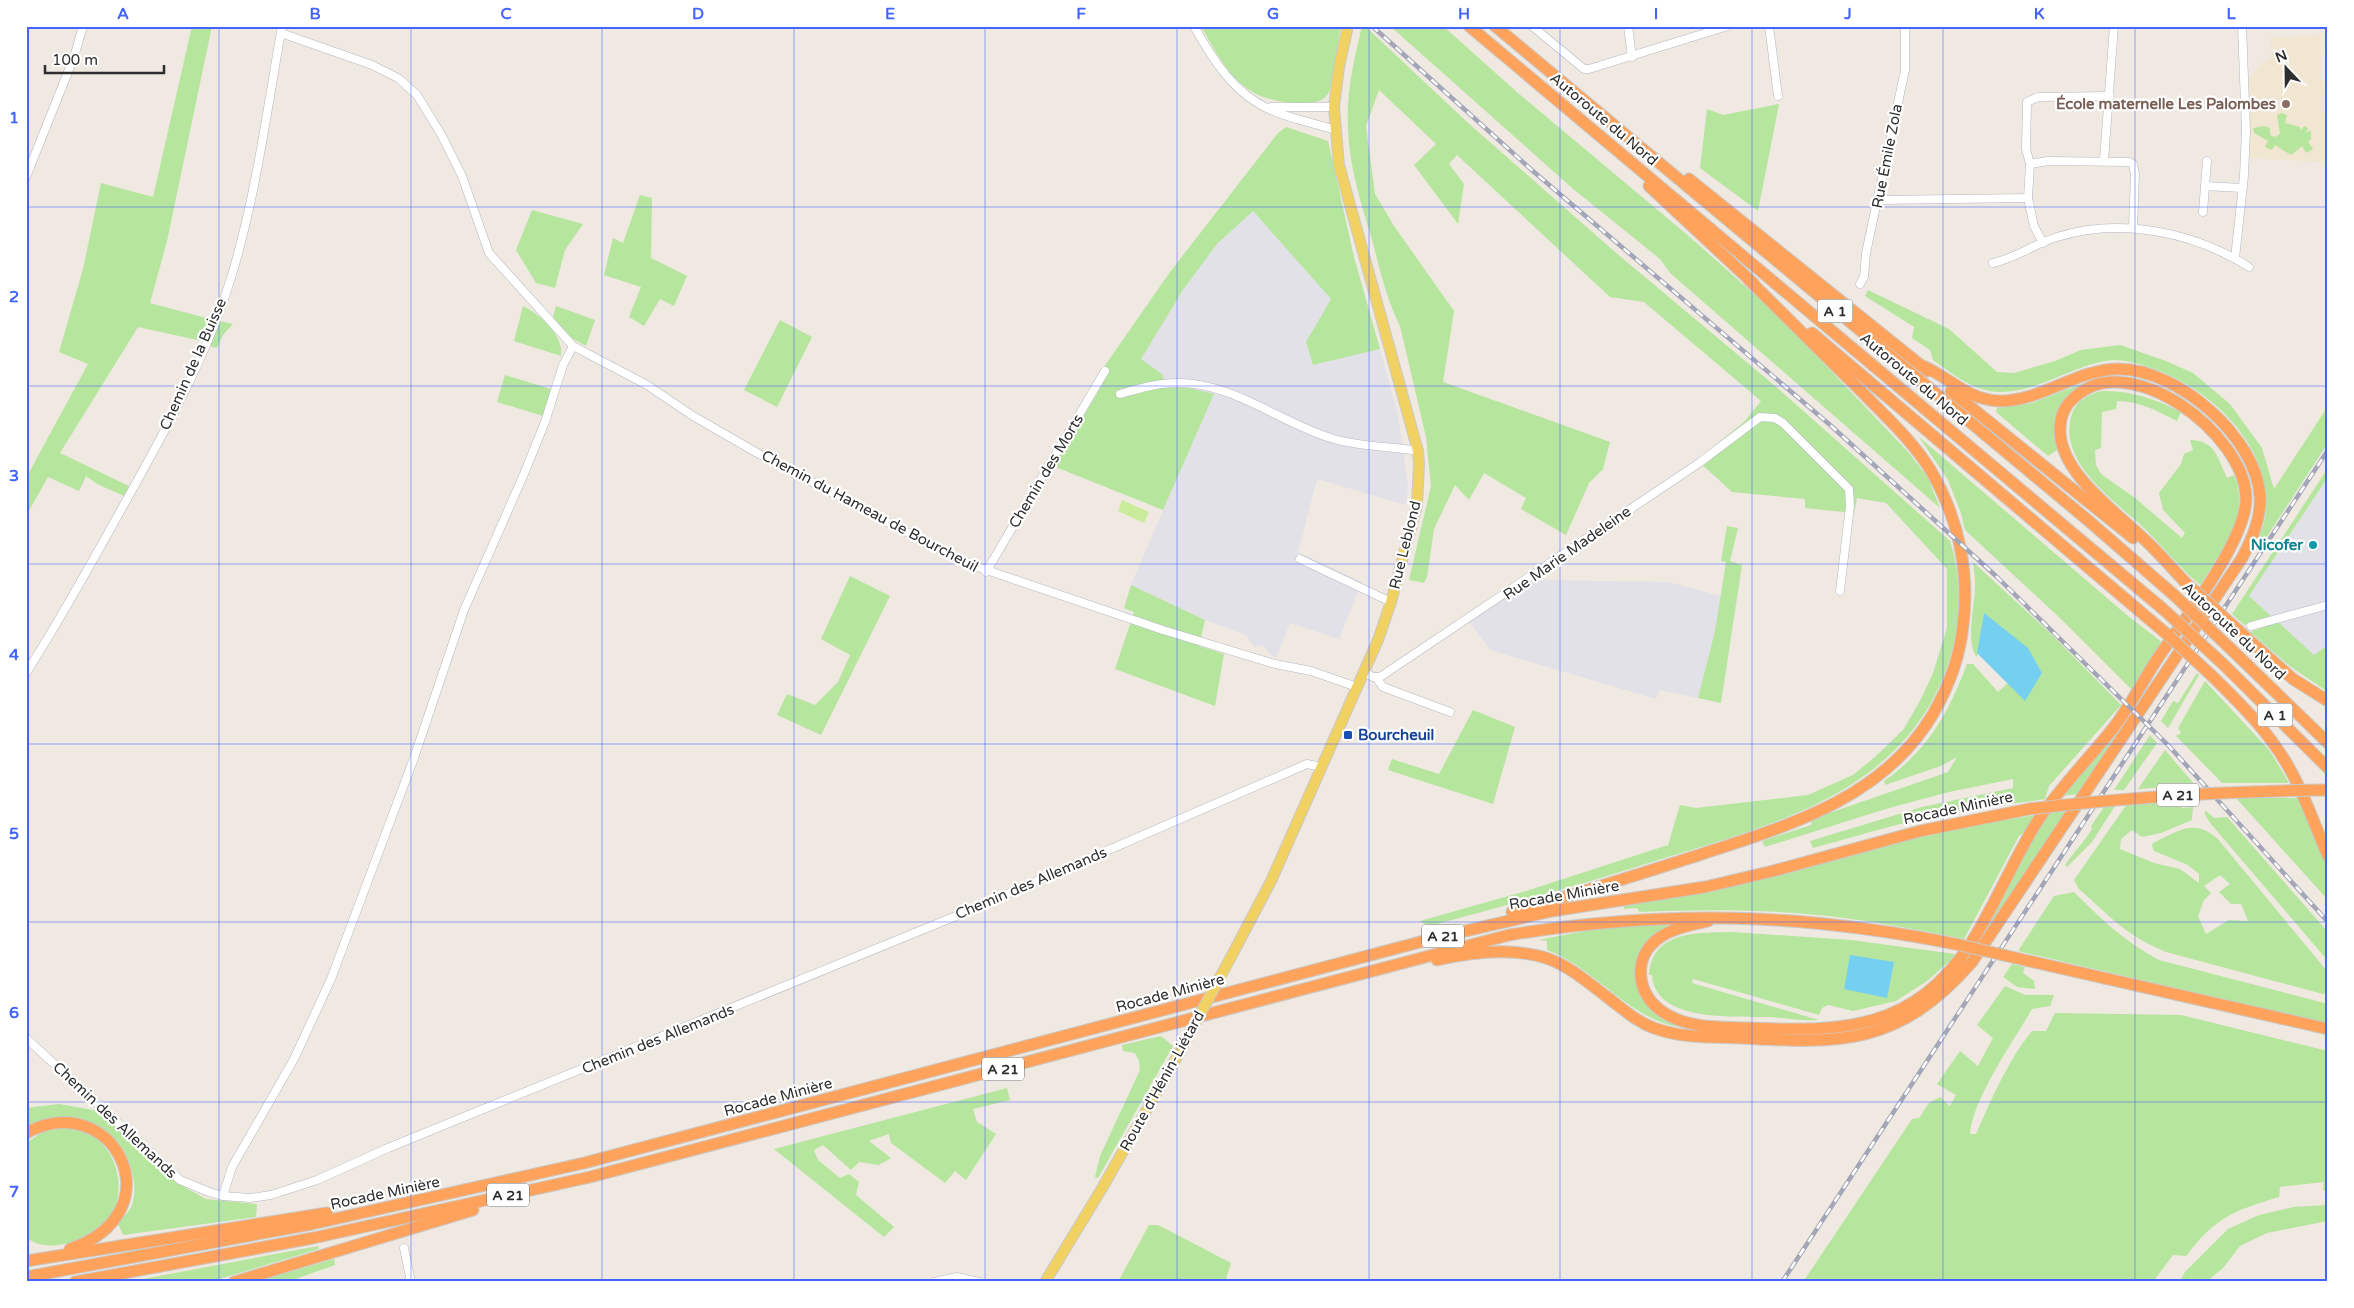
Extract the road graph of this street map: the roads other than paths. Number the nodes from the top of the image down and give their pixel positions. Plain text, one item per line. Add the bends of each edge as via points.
1 (83, 26) edge
2 (1194, 26) edge
3 (1348, 26) edge
4 (1469, 26) edge
5 (1495, 26) edge
6 (1532, 26) edge
7 (1628, 26) edge
8 (1728, 26) edge
9 (1769, 26) edge
10 (1905, 26) edge
11 (2114, 26) edge
12 (2242, 26) edge
13 (281, 30) edge
14 (1632, 57) junction
15 (1778, 96) dead end
16 (2110, 96) junction
17 (1266, 107) junction
18 (1334, 107) junction
19 (1335, 130) junction
20 (1594, 131) junction
21 (2104, 160) junction
22 (2207, 161) dead end
23 (2030, 164) junction
24 (26, 177) edge
25 (2205, 186) junction
26 (2242, 188) junction
27 (2028, 198) junction
28 (1879, 200) junction
29 (2203, 212) dead end
30 (2134, 228) junction
31 (2043, 243) junction
32 (2235, 258) junction
33 (1993, 264) dead end
34 (2249, 267) dead end
35 (1748, 279) junction
36 (1860, 284) dead end
37 (573, 346) junction
38 (1924, 366) junction
39 (1105, 371) dead end
40 (1120, 394) dead end
41 (1418, 451) junction
42 (1300, 559) dead end
43 (986, 572) junction
44 (2185, 582) junction
45 (1840, 591) dead end
46 (1391, 602) junction
47 (2328, 605) edge
48 (2251, 626) dead end
49 (1364, 672) junction
50 (26, 673) edge
51 (1376, 677) junction
52 (1357, 687) junction
53 (2328, 701) edge
54 (1450, 712) dead end
55 (2328, 743) edge
56 (1322, 767) junction
57 (2328, 768) edge
58 (2328, 790) edge
59 (2328, 856) edge
60 (1729, 917) junction
61 (1439, 937) junction
62 (1385, 966) junction
63 (2328, 1030) edge
64 (26, 1038) edge
65 (27, 1133) edge
66 (590, 1177) junction
67 (224, 1196) junction
68 (425, 1200) junction
69 (404, 1248) dead end
70 (42, 1259) junction
71 (26, 1261) edge
72 (26, 1277) edge
73 (75, 1282) edge
74 (234, 1282) edge
75 (411, 1282) edge
76 (934, 1282) edge
77 (979, 1282) edge
78 (1045, 1282) edge

1 - 24 street via 74,57
2 - 17 street via 1226,77 1244,94
3 - 18 main road, Rue Leblond
4 - 20 highway, Autoroute du Nord / A 1
5 - 38 highway
5 - 55 highway, Autoroute du Nord / A 1, bridge via 2098,528 2174,595
6 - 14 street via 1584,69
7 - 14 street
8 - 14 street
9 - 15 street
10 - 28 street, Rue Émile Zola via 1905,70
11 - 16 street
12 - 26 street via 2246,130
13 - 37 street, Chemin du Hameau de Bourcheuil via 372,65 398,78 417,95 462,176 489,253
13 - 50 street, Chemin de la Buisse via 252,193 219,312 192,375 149,459 67,608
16 - 21 street
16 - 23 street via 2038,97 2027,102 2026,149
17 - 18 street
17 - 19 street
18 - 19 main road, Rue Leblond
19 - 41 main road, Rue Leblond via 1346,194
20 - 35 highway
20 - 57 highway, Autoroute du Nord / A 1, bridge via 2163,608
21 - 23 street
21 - 30 street via 2133,164 2136,174
22 - 25 street
23 - 27 street
25 - 26 street
25 - 29 street
26 - 32 street
27 - 28 street
27 - 31 street via 2034,226
28 - 36 street, Rue Émile Zola
30 - 31 street via 2085,231
30 - 32 street via 2170,234
31 - 33 street via 2010,260
32 - 34 street
35 - 59 highway, bridge via 2152,621 2211,675 2260,726 2284,758
35 - 61 highway via 1922,457 1945,500 1962,556 1965,601 1957,658 1941,699 1916,740 1881,774 1861,789 1810,816 1620,880 1478,921
37 - 43 street, Chemin du Hameau de Bourcheuil via 647,385 759,454 939,551
37 - 67 street via 563,365 524,474 464,610 414,758 331,979 294,1059 232,1167
38 - 44 highway
38 - 62 highway via 1968,394 1998,401 2036,394 2104,370 2137,370 2156,376 2206,406 2226,426 2254,468 2260,496 2256,526 2242,558 1990,937 1962,974 1904,1020 1874,1033 1816,1041 1667,1033 1635,1019 1548,958 1533,955 1490,952 1405,968
39 - 43 street, Chemin des Morts
40 - 41 street via 1156,385 1198,385 1240,398 1336,440
41 - 46 main road, Rue Leblond via 1417,505
42 - 46 street
43 - 52 street, Chemin du Hameau de Bourcheuil via 1162,630
44 - 53 highway, bridge via 2293,679
44 - 60 highway via 2081,479 2071,464 2062,444 2060,422 2069,402 2084,390 2103,383 2128,383 2159,393 2186,409 2209,427 2234,461 2245,490 2245,513 2221,563 2123,715 2057,794 2035,826 1970,945 1945,976 1918,998 1887,1015 1857,1025 1809,1030 1706,1026 1679,1020 1658,1009 1644,992 1640,977 1641,962 1650,945 1678,929
45 - 51 street, Rue Marie Madeleine via 1849,490 1783,423 1765,417 1755,420 1699,463 1468,620
46 - 49 main road, Rue Leblond
47 - 48 street
49 - 51 street
49 - 52 main road, Rue Leblond
51 - 54 street via 1383,687
52 - 56 main road, Rue Leblond
56 - 67 street, Chemin des Allemands via 1307,764 961,914 317,1180 271,1195 250,1198
56 - 78 main road, Route d'Hénin-Liétard, bridge via 1271,881 1231,957 1101,1190
58 - 61 highway, Rocade Minière / A 21, bridge via 2198,793 2028,809 1920,831 1705,887 1552,911
60 - 62 highway, Rocade Minière / A 21 via 1621,920 1548,929 1510,935
60 - 63 highway, Rocade Minière / A 21, bridge via 1833,924 1960,945
61 - 68 highway, Rocade Minière / A 21 via 584,1163
62 - 66 highway, Rocade Minière / A 21
64 - 67 street, Chemin des Allemands via 180,1180
65 - 70 highway via 48,1124 80,1124 108,1140 126,1174 126,1197 122,1209 105,1232 80,1246
66 - 73 highway, Rocade Minière / A 21 via 313,1238
66 - 74 highway
68 - 70 highway via 406,1198
68 - 72 highway, Rocade Minière / A 21
69 - 75 street
70 - 71 highway
76 - 77 street via 957,1277

